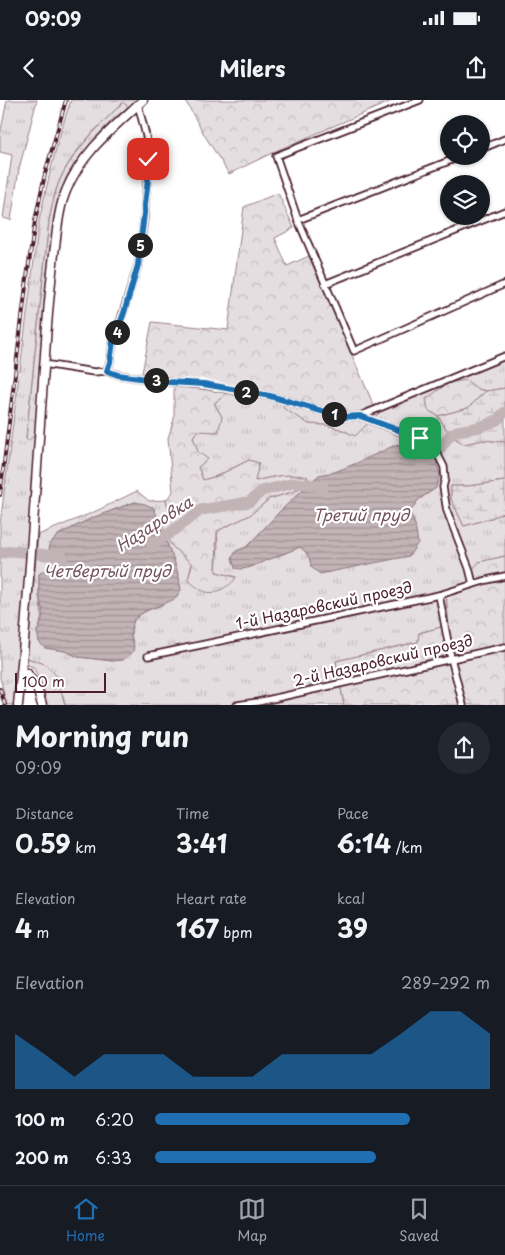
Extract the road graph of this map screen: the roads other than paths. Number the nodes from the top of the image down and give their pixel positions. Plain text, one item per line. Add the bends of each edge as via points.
1 (420, 100) edge
2 (141, 102) edge
3 (505, 140) edge
4 (490, 146) edge
5 (440, 165) edge
6 (505, 211) edge
7 (298, 220) junction
8 (325, 284) junction
9 (505, 284) edge
10 (505, 356) edge
11 (44, 364) junction
12 (107, 371) junction
13 (360, 416) junction
14 (505, 576) edge
15 (473, 584) junction
16 (440, 594) junction
17 (505, 647) edge
18 (148, 656) dead end
19 (451, 658) junction
20 (21, 672) junction
21 (18, 705) edge
22 (42, 705) edge
23 (237, 705) edge
24 (463, 705) edge

1 - 7 street via 276,156
2 - 11 street via 93,148 72,176 65,193 58,223
2 - 12 street via 148,179 139,258
3 - 4 street
5 - 7 street
6 - 8 street
7 - 8 street
8 - 9 street via 354,351
10 - 13 street
11 - 12 street
11 - 20 street
12 - 13 street via 168,382 204,384 270,396 342,417
13 - 15 street via 420,438 436,451 444,467 447,511
14 - 15 street, 1-й Назаровский проезд
15 - 16 street, 1-й Назаровский проезд
16 - 18 street, 1-й Назаровский проезд
16 - 19 street
17 - 19 street, 2-й Назаровский проезд
19 - 23 street, 2-й Назаровский проезд
19 - 24 street
20 - 21 street
20 - 22 street via 27,672

